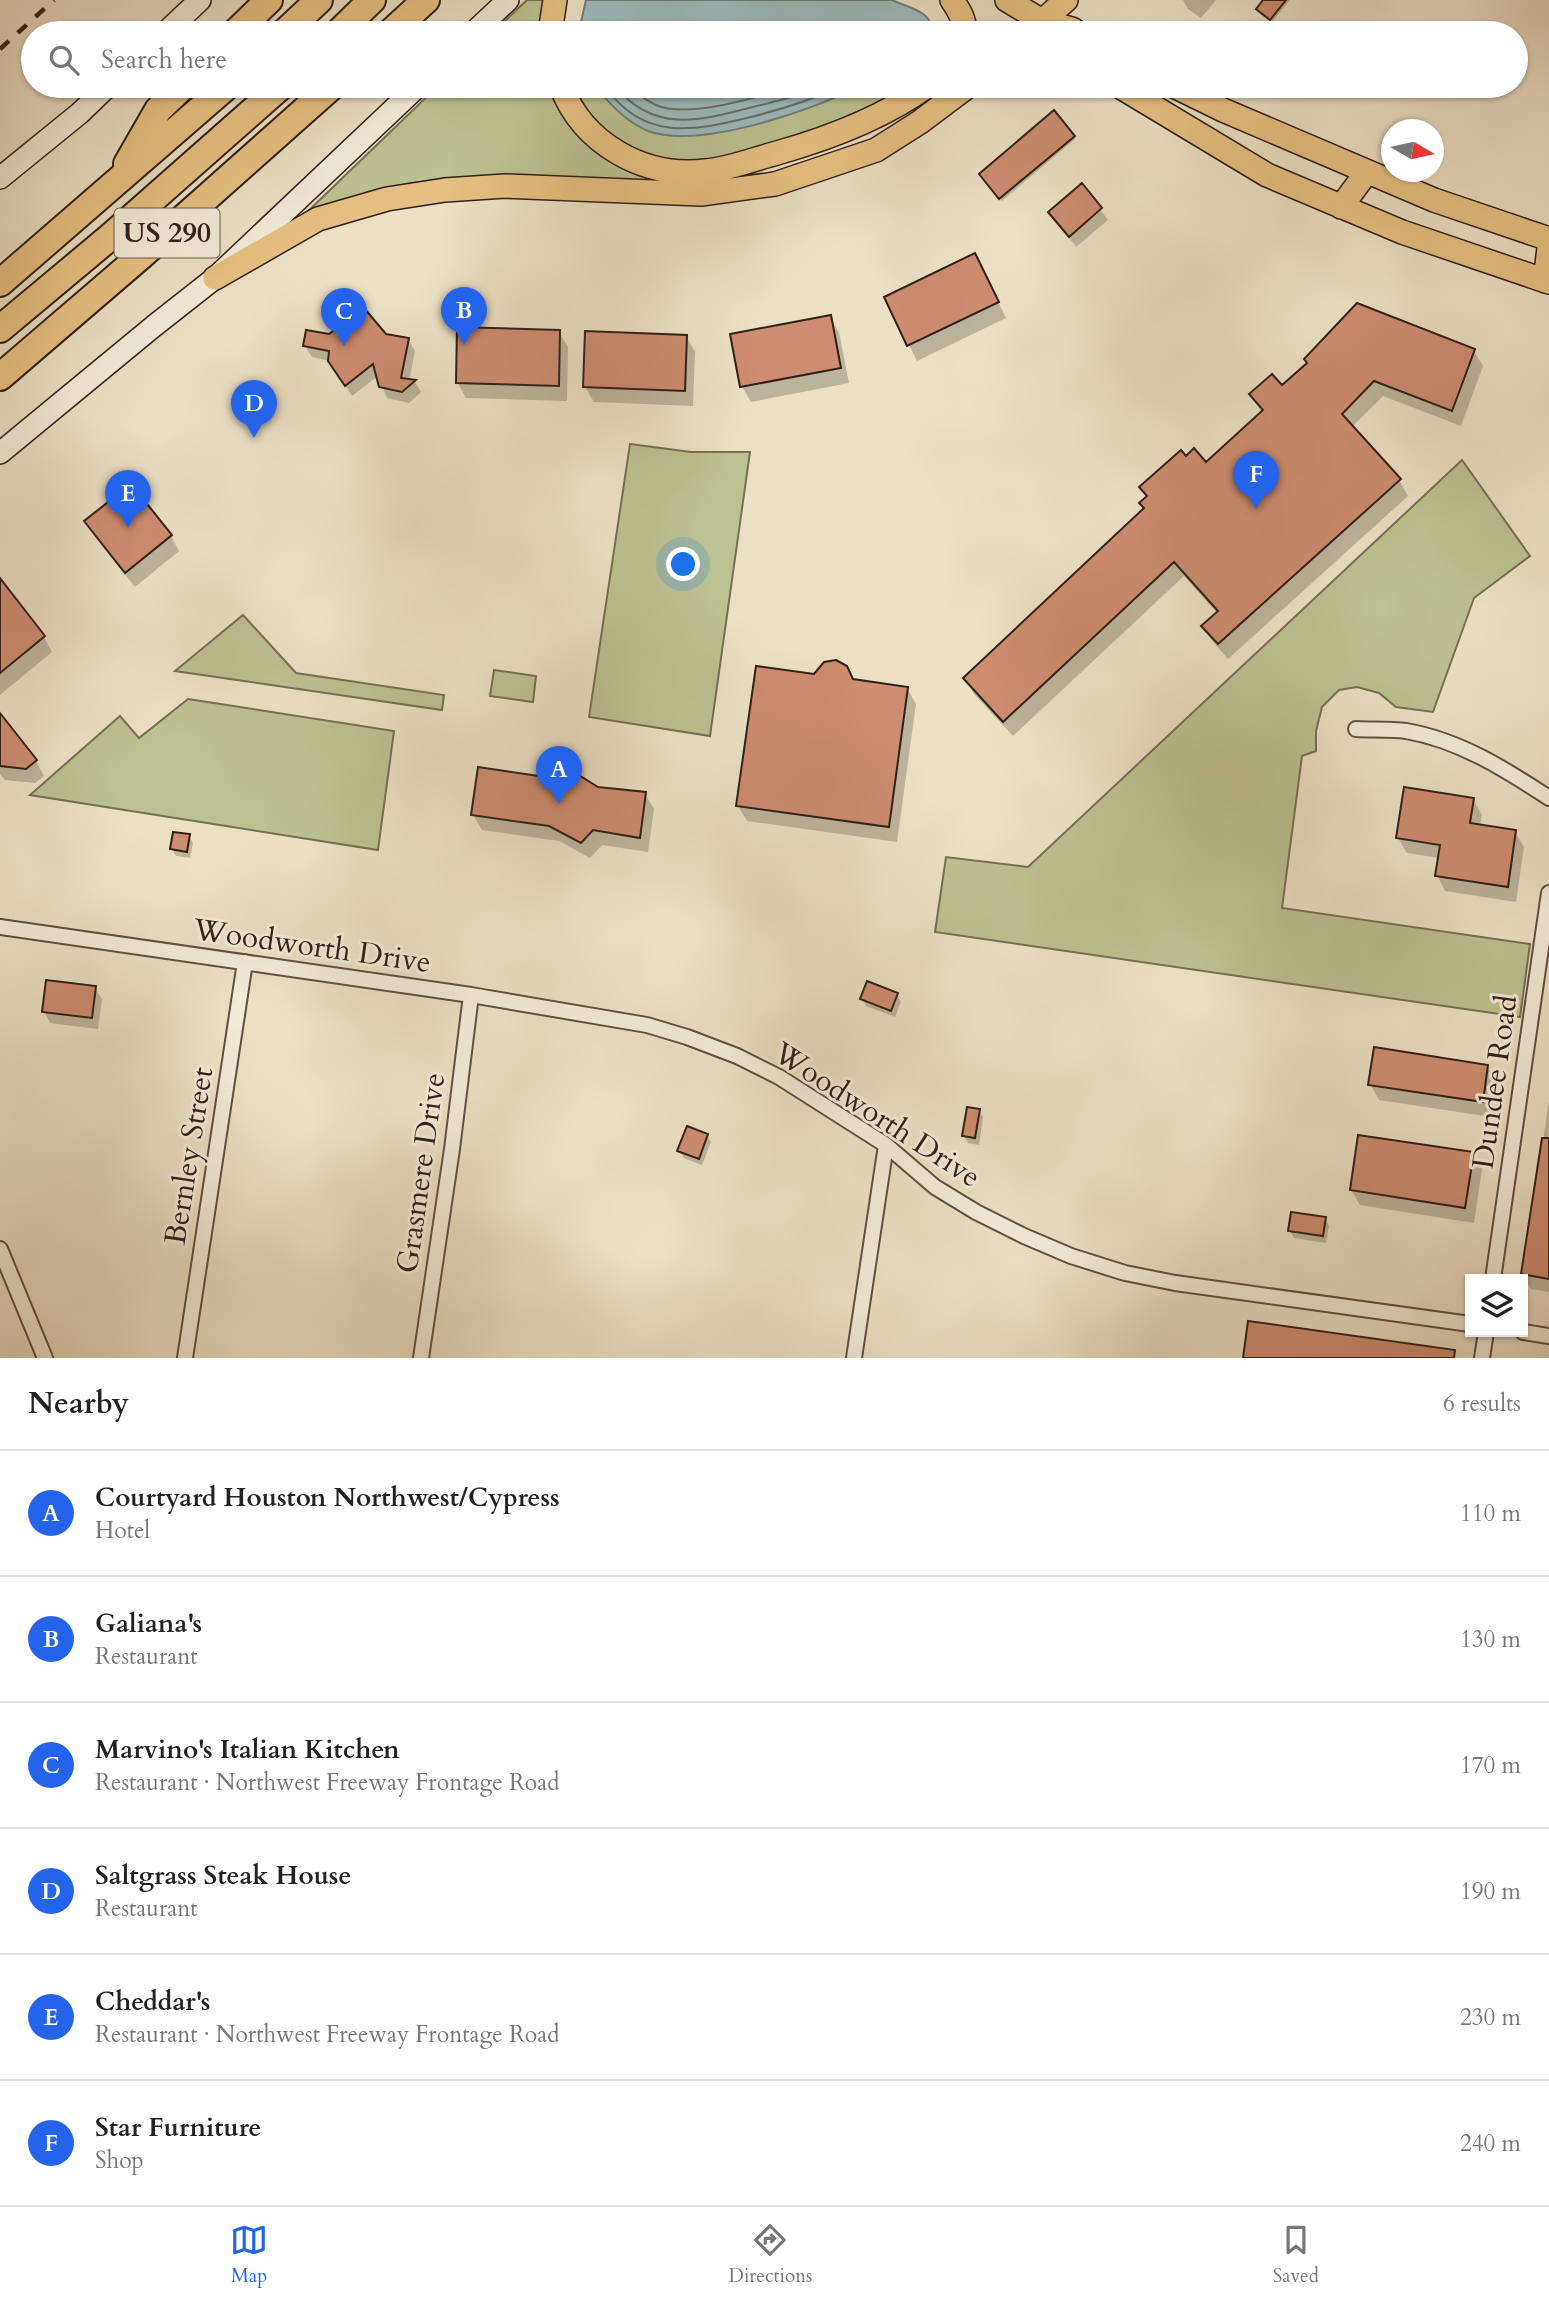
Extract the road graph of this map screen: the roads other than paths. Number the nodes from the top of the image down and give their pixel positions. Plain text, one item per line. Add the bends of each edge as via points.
1 (200, 0) edge
2 (269, 0) edge
3 (319, 0) edge
4 (372, 0) edge
5 (426, 0) edge
6 (508, 0) edge
7 (555, 0) edge
8 (952, 0) edge
9 (1007, 0) edge
10 (1066, 0) edge
11 (178, 21) edge
12 (247, 21) edge
13 (297, 21) edge
14 (350, 21) edge
15 (403, 21) edge
16 (486, 21) edge
17 (552, 21) edge
18 (963, 21) edge
19 (1031, 21) edge
20 (1047, 21) edge
21 (96, 98) edge
22 (170, 98) edge
23 (213, 98) edge
24 (267, 98) edge
25 (318, 98) edge
26 (405, 98) edge
27 (568, 98) edge
28 (906, 98) edge
29 (952, 98) edge
30 (1139, 98) edge
31 (1200, 98) edge
32 (1366, 173) junction
33 (0, 178) edge
34 (115, 185) junction
35 (1341, 206) junction
36 (1549, 239) edge
37 (1549, 248) edge
38 (215, 278) junction
39 (1547, 281) edge
40 (0, 283) edge
41 (0, 329) edge
42 (0, 377) edge
43 (0, 453) edge
44 (1356, 729) dead end
45 (1549, 798) edge
46 (1549, 893) edge
47 (0, 927) edge
48 (245, 962) junction
49 (471, 995) junction
50 (886, 1145) junction
51 (0, 1249) edge
52 (1494, 1274) edge
53 (1465, 1323) edge
54 (1528, 1333) edge
55 (1549, 1336) edge
56 (1485, 1337) edge
57 (45, 1358) edge
58 (185, 1358) edge
59 (421, 1358) edge
60 (854, 1358) edge
61 (1482, 1358) edge

1 - 11 main road
2 - 12 highway
3 - 13 highway
4 - 14 highway
5 - 15 highway
6 - 16 main road
7 - 17 main road
8 - 18 main road
9 - 19 main road
10 - 20 main road
21 - 33 main road
22 - 34 highway via 158,110
23 - 34 highway, US 290
24 - 41 highway
25 - 42 highway, US 290
26 - 38 main road
27 - 28 main road via 580,120 616,152 661,170 693,172 725,168 821,140
29 - 38 main road via 876,150 775,184 701,194 505,186 387,199 318,219
30 - 35 main road via 1267,175
31 - 32 main road
32 - 35 main road
32 - 36 main road
34 - 40 highway, US 290
35 - 39 main road via 1402,232
37 - 39 main road
38 - 43 main road
44 - 45 street via 1406,731 1464,748
46 - 52 street, Dundee Road
47 - 48 street, Woodworth Drive
48 - 49 street, Woodworth Drive
48 - 58 street, Bernley Street
49 - 50 street, Woodworth Drive via 603,1016 687,1037 779,1077
49 - 59 street, Grasmere Drive
50 - 53 street, Woodworth Drive via 935,1187 976,1212 1071,1256 1125,1273
50 - 60 street
51 - 57 street
54 - 55 street
56 - 61 street

